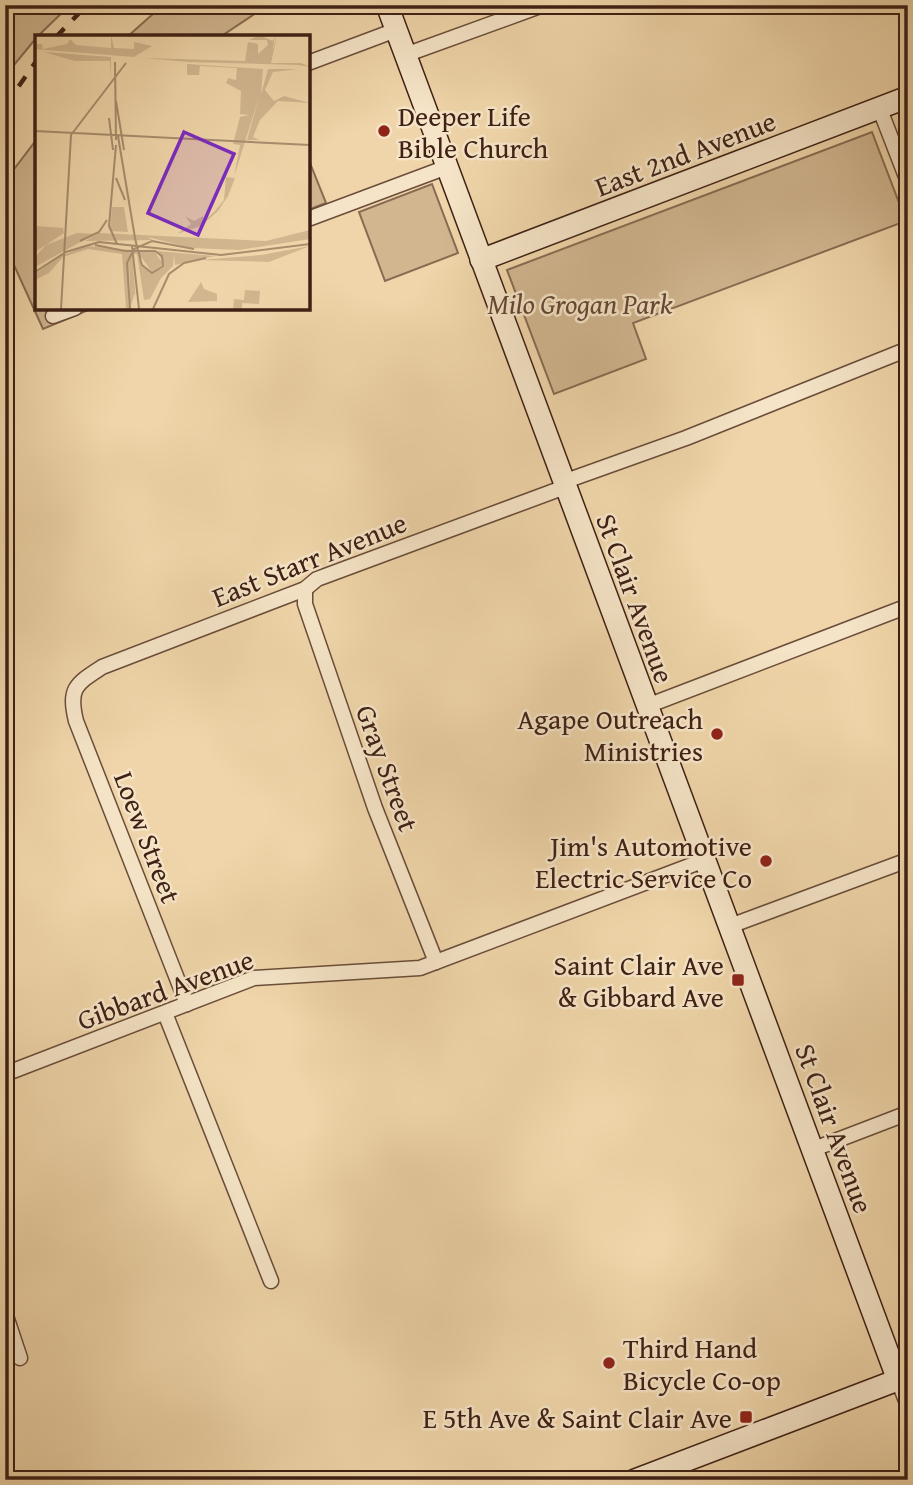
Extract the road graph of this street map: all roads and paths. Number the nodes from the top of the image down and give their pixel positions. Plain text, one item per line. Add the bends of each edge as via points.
1 (387, 5) edge
2 (543, 5) edge
3 (396, 30) junction
4 (405, 55) junction
5 (310, 62) edge
6 (908, 97) edge
7 (879, 107) junction
8 (447, 167) junction
9 (908, 183) edge
10 (310, 218) edge
11 (481, 260) junction
12 (70, 310) edge
13 (53, 316) dead end
14 (908, 349) edge
15 (564, 485) junction
16 (304, 589) junction
17 (908, 606) edge
18 (77, 685) joint
19 (647, 706) junction
20 (705, 860) junction
21 (908, 860) edge
22 (730, 926) junction
23 (436, 962) junction
24 (187, 1004) junction
25 (165, 1013) junction
26 (5, 1074) edge
27 (908, 1113) edge
28 (814, 1149) junction
29 (271, 1281) dead end
30 (5, 1313) edge
31 (20, 1358) dead end
32 (903, 1378) edge
33 (908, 1406) edge
34 (635, 1480) edge

1 - 3 street, St Clair Avenue
2 - 4 street
3 - 4 street, St Clair Avenue
3 - 5 street
4 - 8 street, St Clair Avenue
6 - 7 street, East 2nd Avenue
7 - 9 street
7 - 11 street, East 2nd Avenue
8 - 10 street
8 - 11 street, St Clair Avenue
11 - 15 street, St Clair Avenue
12 - 13 street
14 - 15 street, East Starr Avenue
15 - 16 street, East Starr Avenue via 317,579
15 - 19 street, St Clair Avenue
16 - 18 street, East Starr Avenue via 102,667
16 - 23 street, Gray Street via 304,604 371,796
17 - 19 street
18 - 24 street, Loew Street via 72,703 76,721
19 - 20 street, St Clair Avenue
20 - 22 street, St Clair Avenue
20 - 23 street, Gibbard Avenue
21 - 22 street
22 - 28 street, St Clair Avenue
23 - 24 street, Gibbard Avenue via 420,968 254,978
24 - 25 street, Gibbard Avenue
25 - 26 street, Gibbard Avenue
25 - 29 street
27 - 28 street
28 - 32 street, St Clair Avenue
30 - 31 street
32 - 33 street, St Clair Avenue
32 - 34 street

